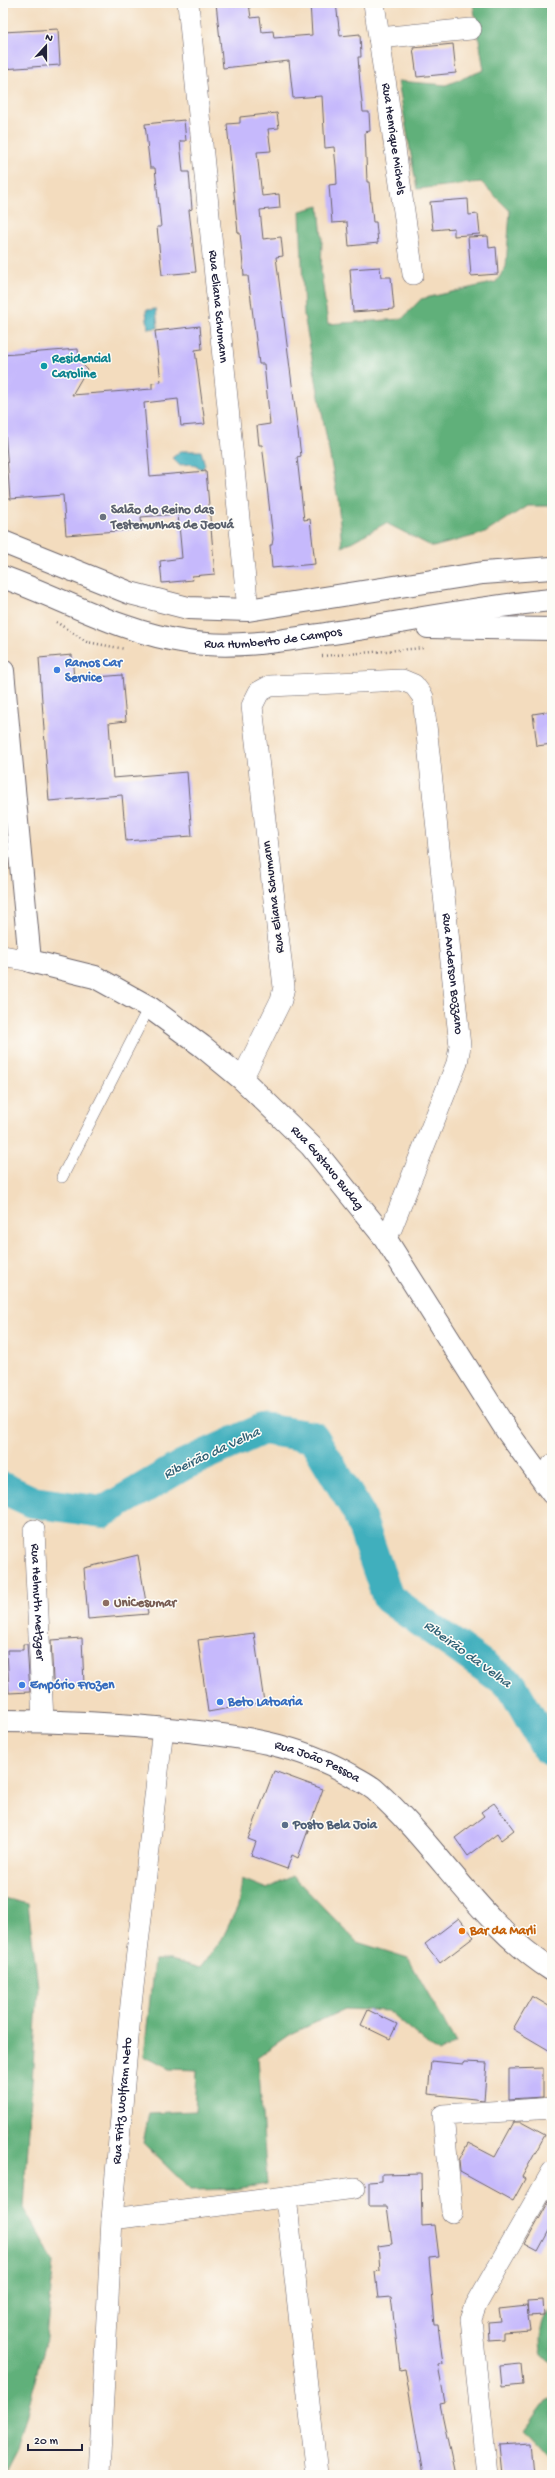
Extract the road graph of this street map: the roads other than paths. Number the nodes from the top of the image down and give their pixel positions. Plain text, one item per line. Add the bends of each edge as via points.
1 (188, 3) edge
2 (374, 3) edge
3 (471, 29) dead end
4 (380, 38) junction
5 (413, 274) dead end
6 (3, 542) edge
7 (552, 556) edge
8 (552, 568) edge
9 (483, 573) junction
10 (3, 578) edge
11 (552, 600) edge
12 (248, 610) junction
13 (379, 626) junction
14 (552, 629) edge
15 (3, 671) edge
16 (423, 697) joint
17 (3, 956) edge
18 (30, 961) junction
19 (150, 1007) junction
20 (242, 1080) junction
21 (62, 1177) dead end
22 (385, 1238) junction
23 (552, 1465) edge
24 (548, 1489) edge
25 (34, 1530) dead end
26 (3, 1721) edge
27 (43, 1721) junction
28 (163, 1728) junction
29 (552, 1970) edge
30 (552, 2108) edge
31 (552, 2172) edge
32 (355, 2188) dead end
33 (286, 2197) junction
34 (452, 2212) dead end
35 (112, 2219) junction
36 (98, 2475) edge
37 (317, 2475) edge
38 (487, 2475) edge

1 - 12 street, Rua Eliana Schumann
2 - 4 street, Rua Henrique Michels
3 - 4 street
4 - 5 street, Rua Henrique Michels
6 - 12 main road via 130,593 188,608
7 - 9 main road
8 - 9 main road
9 - 12 main road
10 - 13 main road, Rua Humberto de Campos via 46,593 128,628 188,642 252,645
11 - 13 main road, Rua Humberto de Campos via 484,607
13 - 14 main road
15 - 18 main road
16 - 20 street, Rua Eliana Schumann via 414,685 402,680 285,685 270,686 260,692 252,706 284,988 281,1000
16 - 22 street, Rua Anderson Bozzano via 460,1046 457,1063 392,1228
17 - 18 street, Rua Gustavo Budag
18 - 19 main road, Rua Gustavo Budag via 95,977
19 - 20 main road, Rua Gustavo Budag
19 - 21 lane
20 - 22 main road, Rua Gustavo Budag via 311,1146
22 - 24 main road, Rua Gustavo Budag via 436,1322
23 - 24 street
25 - 27 street, Rua Helmuth Metzger
26 - 27 main road, Rua João Pessoa
27 - 28 main road, Rua João Pessoa
28 - 29 main road, Rua João Pessoa via 241,1737 288,1747 334,1766 374,1789 424,1838 499,1926 530,1956
28 - 35 street, Rua Fritz Wolfram Neto via 131,2004
30 - 34 street via 443,2115
31 - 38 street via 476,2305 471,2319
32 - 33 street
33 - 35 street
33 - 37 street
35 - 36 street, Rua Fritz Wolfram Neto

